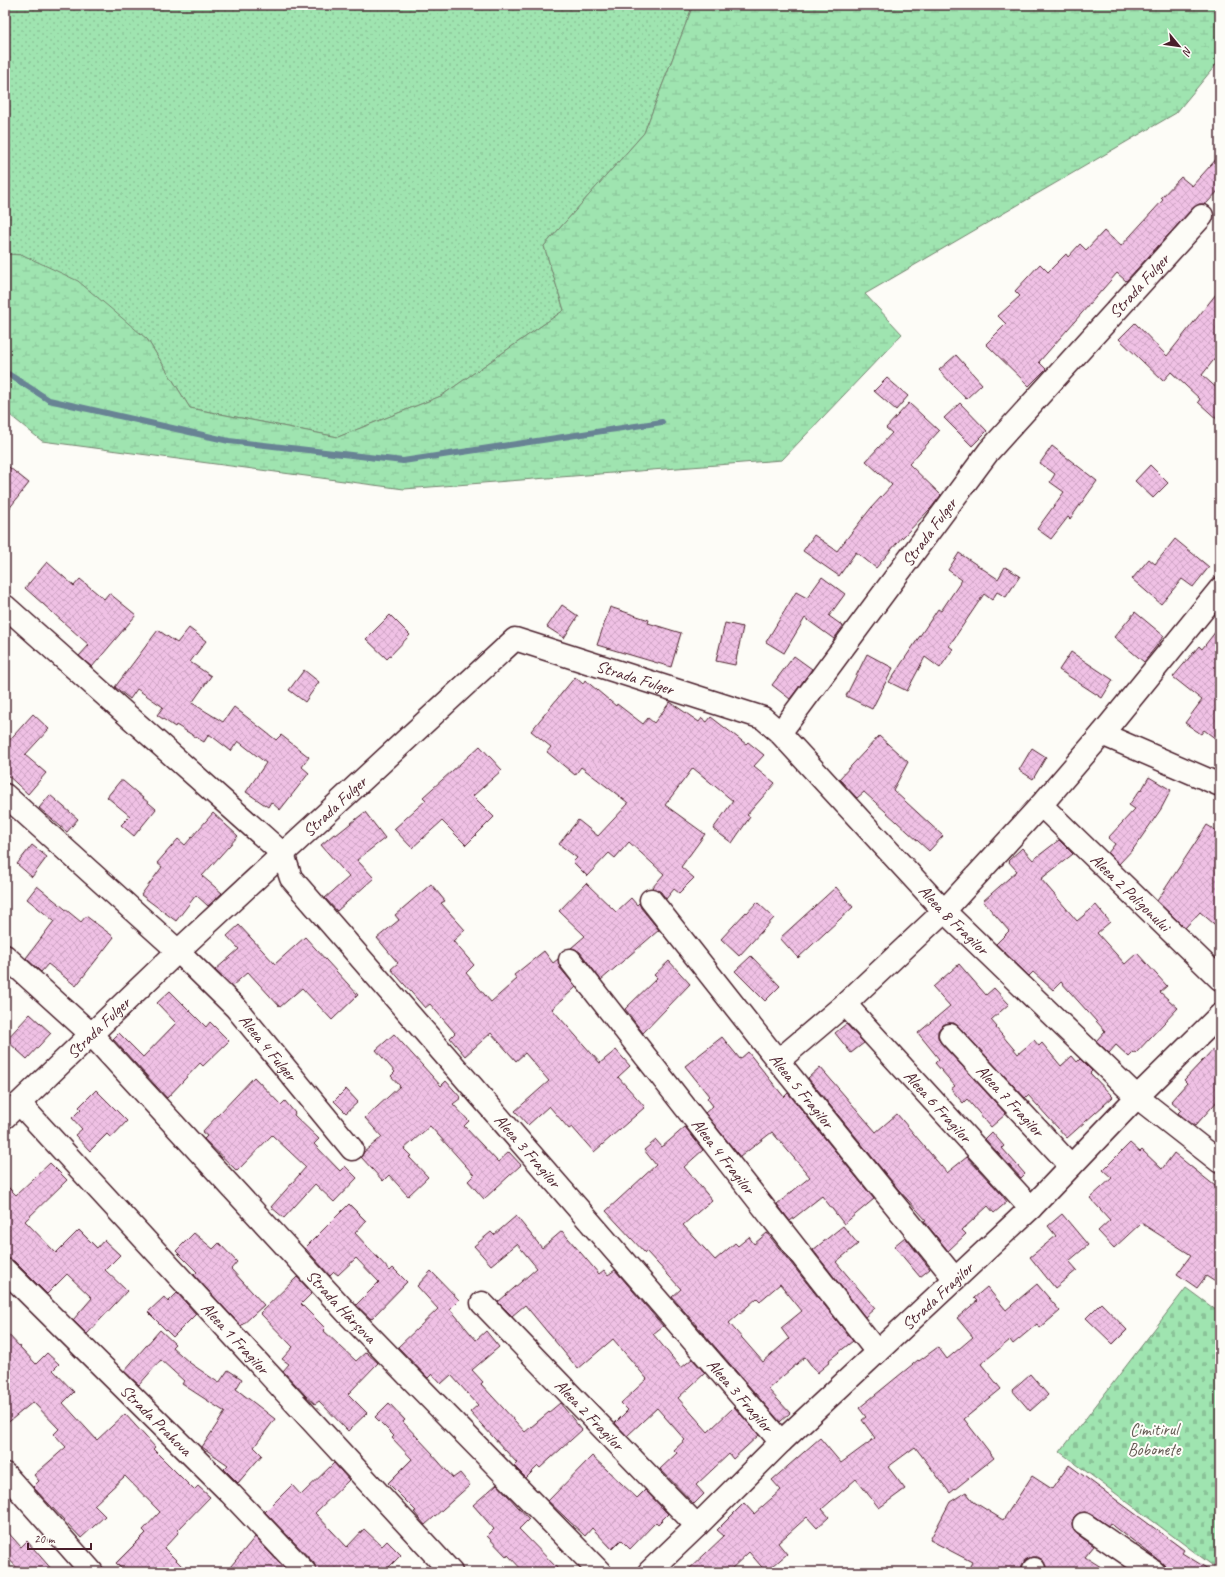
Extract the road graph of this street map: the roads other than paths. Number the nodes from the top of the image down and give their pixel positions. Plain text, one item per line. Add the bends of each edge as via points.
1 (1202, 216) dead end
2 (1220, 589) edge
3 (5, 606) edge
4 (780, 733) junction
5 (1102, 734) junction
6 (1220, 785) edge
7 (5, 795) edge
8 (1041, 805) junction
9 (283, 854) junction
10 (651, 900) dead end
11 (944, 911) junction
12 (178, 951) junction
13 (5, 956) edge
14 (570, 960) dead end
15 (1220, 979) edge
16 (845, 1004) junction
17 (1220, 1015) edge
18 (91, 1034) junction
19 (950, 1035) dead end
20 (778, 1061) junction
21 (1137, 1097) junction
22 (13, 1111) edge
23 (352, 1149) dead end
24 (1220, 1162) edge
25 (1071, 1166) junction
26 (1031, 1208) junction
27 (5, 1270) edge
28 (955, 1279) junction
29 (482, 1303) dead end
30 (877, 1352) junction
31 (781, 1442) junction
32 (5, 1474) edge
33 (1084, 1524) dead end
34 (697, 1526) junction
35 (92, 1572) edge
36 (305, 1572) edge
37 (451, 1572) edge
38 (600, 1572) edge
39 (649, 1572) edge
40 (1154, 1572) edge

1 - 4 street, Strada Fulger via 989,451
2 - 5 street
3 - 9 street
4 - 9 street, Strada Fulger via 763,718 515,639
4 - 11 street, Aleea 8 Fragilor
5 - 6 street
5 - 8 street
7 - 12 street, Aleea 4 Fulger
8 - 11 street
8 - 15 street, Aleea 2 Poligonului
9 - 12 street, Strada Fulger
9 - 31 street, Aleea 3 Fragilor via 291,878
10 - 20 street, Aleea 5 Fragilor
11 - 16 street
11 - 21 street, Aleea 8 Fragilor
12 - 18 street, Strada Fulger
12 - 23 street, Aleea 4 Fulger via 236,1008
13 - 18 street, Strada Hârșova
14 - 30 street, Aleea 4 Fragilor
16 - 20 street
16 - 26 street, Aleea 6 Fragilor
17 - 21 street, Strada Fragilor
18 - 22 street, Strada Fulger
18 - 38 street, Strada Hârșova via 348,1314
19 - 25 street, Aleea 7 Fragilor
20 - 28 street, Aleea 5 Fragilor
21 - 24 street, Aleea 8 Fragilor
21 - 25 street, Strada Fragilor
22 - 37 street, Aleea 1 Fragilor
25 - 26 street, Strada Fragilor
26 - 28 street, Strada Fragilor
27 - 36 street, Strada Prahova via 230,1493
28 - 30 street, Strada Fragilor
29 - 34 street, Aleea 2 Fragilor
30 - 31 street, Strada Fragilor
31 - 34 street, Strada Fragilor
32 - 35 street
33 - 40 street
34 - 39 street, Strada Fragilor

